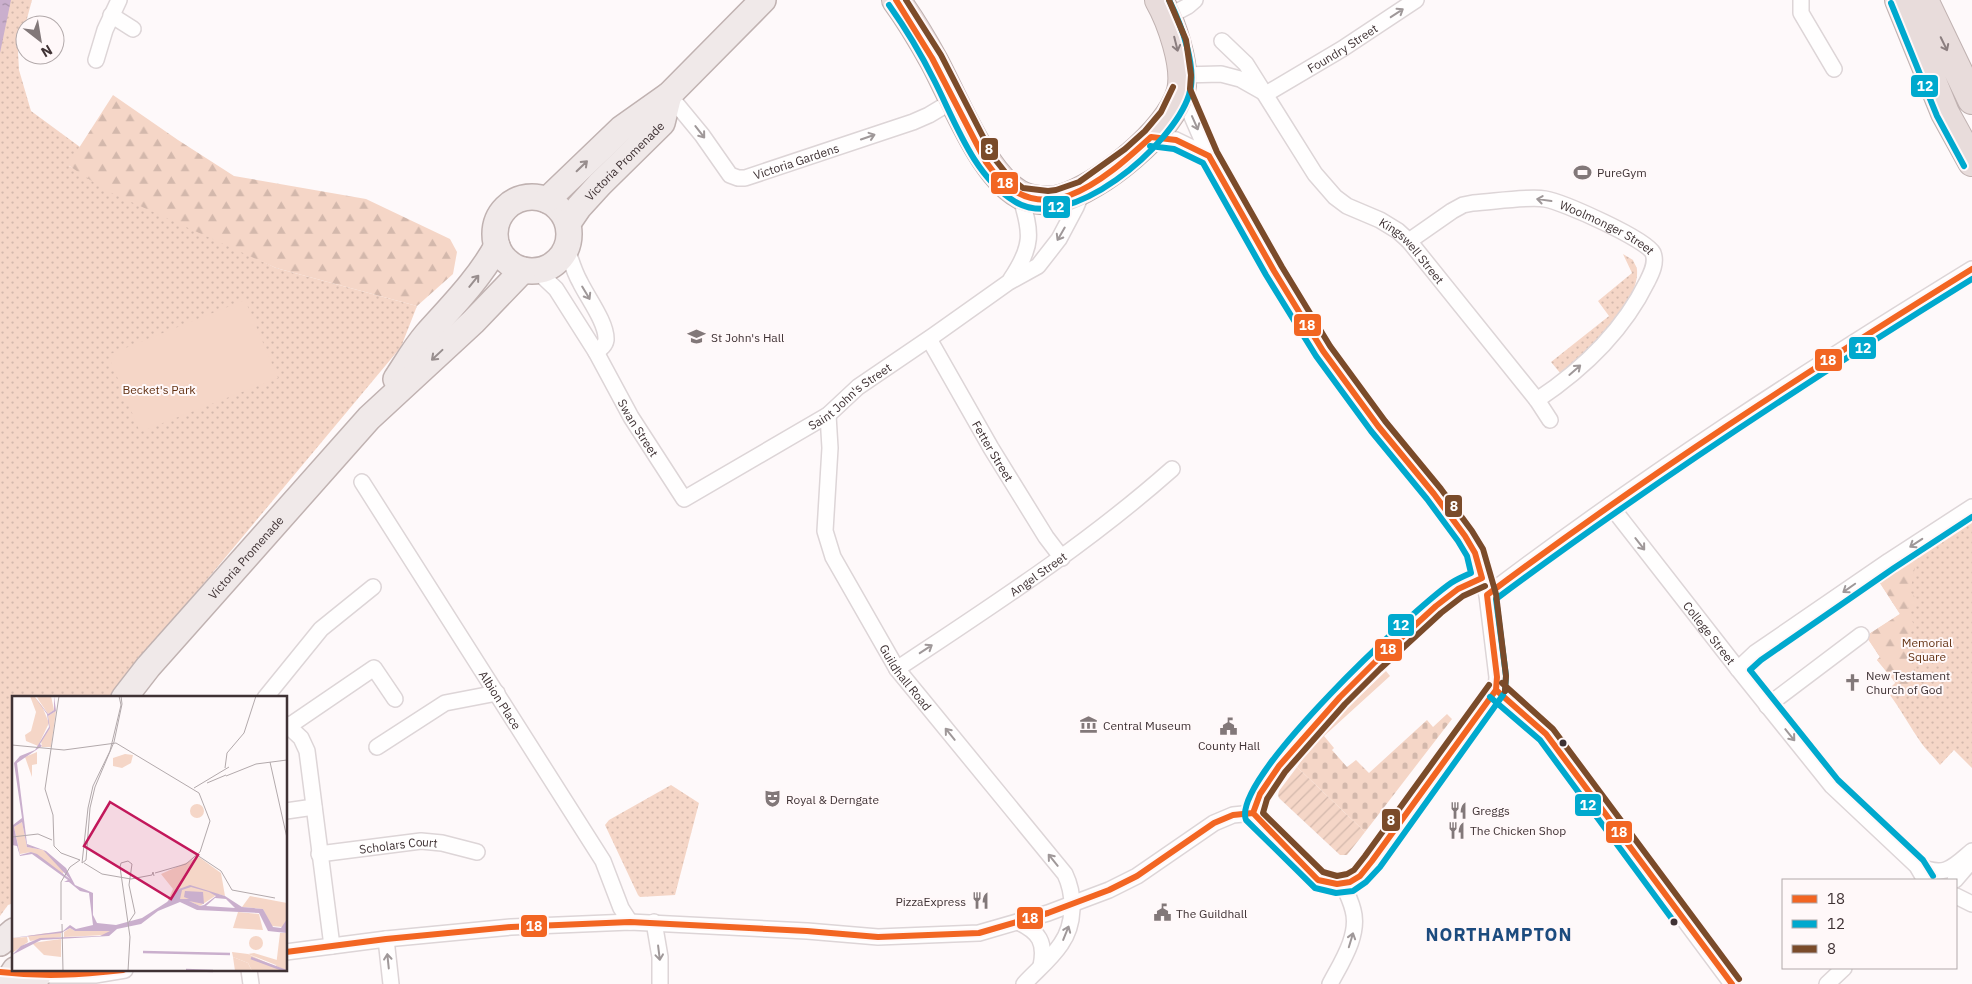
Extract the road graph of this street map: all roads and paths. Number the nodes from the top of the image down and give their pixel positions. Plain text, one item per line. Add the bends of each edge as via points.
1 (119, 0) edge
2 (763, 0) edge
3 (896, 0) edge
4 (1195, 0) edge
5 (1416, 0) edge
6 (1801, 0) edge
7 (1899, 0) edge
8 (1924, 0) edge
9 (1163, 8) edge
10 (111, 15) junction
11 (133, 29) dead end
12 (1222, 41) dead end
13 (96, 60) dead end
14 (1834, 69) dead end
15 (1181, 83) junction
16 (1266, 94) junction
17 (670, 95) junction
18 (954, 100) junction
19 (1972, 100) edge
20 (1151, 137) junction
21 (1210, 156) junction
22 (1972, 162) edge
23 (1083, 190) junction
24 (1020, 196) junction
25 (547, 200) junction
26 (568, 223) junction
27 (1409, 241) junction
28 (498, 246) junction
29 (567, 249) junction
30 (1972, 269) edge
31 (530, 270) junction
32 (1009, 282) junction
33 (929, 339) junction
34 (596, 352) junction
35 (1537, 400) junction
36 (828, 415) junction
37 (368, 418) junction
38 (1550, 420) dead end
39 (1172, 470) dead end
40 (362, 482) dead end
41 (684, 499) joint
42 (1610, 506) junction
43 (1972, 507) edge
44 (1062, 558) junction
45 (1482, 578) junction
46 (373, 587) dead end
47 (1487, 595) junction
48 (1861, 635) dead end
49 (897, 668) junction
50 (1738, 669) junction
51 (1496, 690) junction
52 (497, 693) junction
53 (126, 696) edge
54 (267, 696) edge
55 (395, 699) dead end
56 (1767, 706) junction
57 (288, 724) edge
58 (288, 726) edge
59 (377, 746) dead end
60 (314, 807) junction
61 (288, 810) edge
62 (1252, 814) junction
63 (1972, 851) edge
64 (477, 852) dead end
65 (319, 854) junction
66 (1917, 866) junction
67 (1924, 879) edge
68 (1956, 879) edge
69 (1343, 885) junction
70 (1957, 896) edge
71 (1072, 903) junction
72 (1972, 904) edge
73 (630, 922) junction
74 (654, 922) junction
75 (1018, 922) junction
76 (12, 933) edge
77 (386, 939) junction
78 (0, 943) edge
79 (332, 946) junction
80 (288, 952) edge
81 (1041, 966) junction
82 (1843, 969) edge
83 (113, 972) edge
84 (21, 976) edge
85 (391, 984) edge
86 (660, 984) edge
87 (1024, 984) edge
88 (1330, 984) edge
89 (1732, 984) edge
90 (1827, 984) edge

1 - 10 street
2 - 17 main road, Victoria Promenade
3 - 18 highway
4 - 9 street via 1188,6
16 -> 5 street, Foundry Street
6 - 14 street via 1800,13
7 - 22 highway via 1945,113
8 -> 19 highway
9 -> 15 highway via 1177,42
10 - 11 street
10 - 13 street
12 - 16 street, Kingswell Street via 1246,64
15 - 16 street, Kingswell Street via 1221,74 1240,79
15 - 20 highway via 1168,117
15 -> 21 street
16 - 27 street, Kingswell Street via 1315,174 1335,197 1347,206 1380,220
17 -> 18 street, Victoria Gardens via 730,175 738,178 913,122
25 -> 17 main road, Victoria Promenade via 621,129
17 - 26 main road, Victoria Promenade via 662,123 600,184
18 - 24 highway via 987,163 1003,183
20 - 21 street via 1176,140
20 - 23 highway via 1131,156
21 - 45 street via 1322,351 1465,536 1475,553
23 - 24 highway via 1048,200
23 -> 32 street, Saint John's Street via 1059,239 1038,266
24 - 32 street, Saint John's Street via 1028,227 1027,252
25 - 26 main road via 562,212
25 - 28 main road via 522,198 510,204 500,214 496,227
26 - 29 main road
27 - 35 street, Kingswell Street
35 -> 27 street, Woolmonger Street via 1614,334 1652,272 1653,253 1587,214 1545,199 1462,205
28 - 31 main road via 508,262
37 -> 28 main road, Victoria Promenade via 426,335 488,264
29 - 31 main road via 560,261 549,267
29 -> 34 street via 605,333 606,340
30 - 42 street via 1731,422
31 - 34 street, Swan Street via 556,289
31 -> 37 main road, Victoria Promenade
32 - 33 street, Saint John's Street
33 - 36 street, Saint John's Street via 858,387
33 - 44 street, Fetter Street via 991,448
34 - 41 street, Swan Street via 631,417
35 - 38 street, Kingswell Street
36 - 41 street, Saint John's Street
36 - 49 street, Guildhall Road via 830,448 825,531 833,557
37 - 53 main road, Victoria Promenade
39 - 44 street, Angel Street
40 - 52 street, Albion Place
42 - 47 street
42 -> 50 street, College Street
43 -> 50 street via 1755,653
49 -> 44 street, Angel Street
45 - 47 street
45 - 62 street via 1454,591 1405,632 1310,728 1262,789
46 - 54 street via 321,629
47 - 51 street
48 - 56 street
71 -> 49 street, Guildhall Road via 1064,874
50 - 56 street, College Street
51 - 69 street via 1376,856 1357,879
51 - 89 street via 1546,734
52 - 59 street via 446,703
52 - 73 street, Albion Place via 603,861 621,908
55 - 57 street via 374,668
56 -> 66 street, College Street via 1832,786
58 - 60 street via 301,738 307,751
60 - 61 street
60 - 65 street
62 - 69 street via 1318,880
62 - 71 street via 1233,815 1214,823 1137,876
63 - 66 street via 1950,870 1929,871
63 - 68 street via 1968,865
64 - 65 street, Scholars Court via 421,841
65 - 79 street
66 - 67 street, College Street
88 -> 69 street via 1351,942 1355,924 1354,912
70 - 72 street
71 - 75 street
81 -> 71 street via 1061,944 1071,920
73 - 74 street
73 - 77 street
74 - 75 street via 878,938 979,933
74 -> 86 street via 660,956
75 - 81 street via 1031,928 1040,938
76 - 78 main road
77 - 79 street
85 -> 77 street
79 - 80 street
81 - 87 street
82 - 90 street
83 - 84 street

